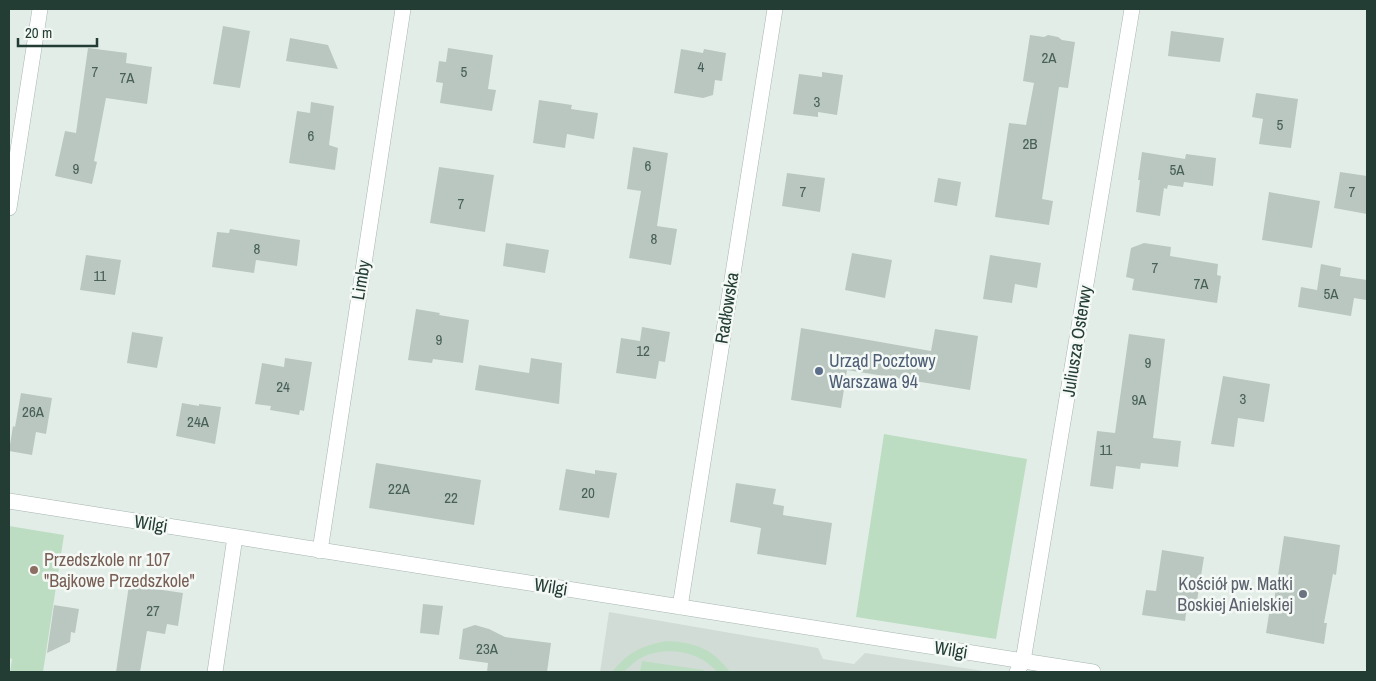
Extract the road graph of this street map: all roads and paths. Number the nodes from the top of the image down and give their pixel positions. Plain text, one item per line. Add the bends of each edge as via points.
1 (40, 9) edge
2 (403, 9) edge
3 (775, 9) edge
4 (1132, 9) edge
5 (9, 208) edge
6 (9, 501) edge
7 (235, 538) junction
8 (320, 550) junction
9 (680, 607) junction
10 (1020, 666) edge
11 (214, 672) edge
12 (1093, 672) edge

1 - 5 street
2 - 8 street, Limby
3 - 9 street, Radłowska
4 - 10 street, Juliusza Osterwy
6 - 7 street, Wilgi
7 - 8 street, Wilgi
7 - 11 street
8 - 9 street, Wilgi
9 - 10 street, Wilgi
10 - 12 street, Wilgi

